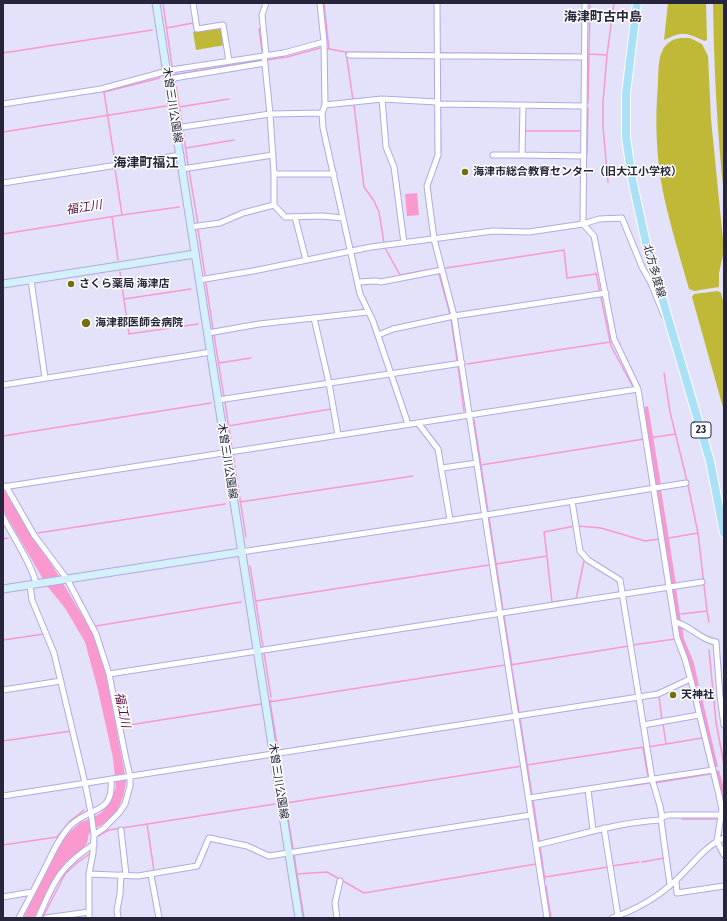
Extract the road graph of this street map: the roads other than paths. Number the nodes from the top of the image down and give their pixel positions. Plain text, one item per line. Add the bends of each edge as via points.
1 (156, 3) edge
2 (192, 3) edge
3 (266, 3) edge
4 (320, 3) edge
5 (437, 3) edge
6 (585, 3) edge
7 (637, 3) edge
8 (324, 42) junction
9 (265, 55) junction
10 (349, 55) dead end
11 (437, 56) junction
12 (584, 57) junction
13 (229, 61) junction
14 (265, 63) junction
15 (167, 71) junction
16 (168, 79) junction
17 (382, 99) junction
18 (437, 103) junction
19 (3, 104) edge
20 (325, 105) junction
21 (523, 105) junction
22 (584, 106) junction
23 (322, 113) junction
24 (270, 114) junction
25 (176, 128) junction
26 (180, 155) junction
27 (274, 155) junction
28 (493, 155) dead end
29 (522, 155) junction
30 (583, 156) junction
31 (182, 169) junction
32 (274, 174) junction
33 (334, 174) junction
34 (3, 183) edge
35 (274, 204) junction
36 (295, 217) junction
37 (343, 218) junction
38 (583, 224) junction
39 (191, 227) junction
40 (434, 239) junction
41 (404, 243) junction
42 (351, 251) junction
43 (195, 254) junction
44 (306, 260) junction
45 (442, 270) junction
46 (31, 280) junction
47 (199, 280) junction
48 (358, 282) junction
49 (3, 284) edge
50 (602, 293) junction
51 (368, 312) junction
52 (454, 316) junction
53 (314, 318) junction
54 (671, 329) junction
55 (208, 333) junction
56 (378, 335) junction
57 (211, 352) junction
58 (462, 363) junction
59 (391, 373) junction
60 (45, 378) junction
61 (329, 382) junction
62 (3, 385) edge
63 (638, 389) junction
64 (218, 400) junction
65 (470, 415) junction
66 (418, 423) junction
67 (408, 424) junction
68 (338, 435) junction
69 (226, 452) junction
70 (477, 463) junction
71 (442, 468) junction
72 (686, 483) dead end
73 (4, 487) edge
74 (655, 489) junction
75 (572, 501) junction
76 (486, 515) junction
77 (3, 517) edge
78 (450, 520) junction
79 (724, 533) edge
80 (241, 552) junction
81 (65, 580) junction
82 (702, 582) dead end
83 (36, 584) junction
84 (670, 587) junction
85 (3, 589) edge
86 (622, 594) junction
87 (500, 613) junction
88 (675, 622) junction
89 (257, 651) junction
90 (109, 674) junction
91 (690, 679) junction
92 (61, 681) junction
93 (3, 690) edge
94 (638, 697) junction
95 (516, 716) junction
96 (699, 716) junction
97 (724, 725) edge
98 (643, 726) junction
99 (274, 754) junction
100 (713, 770) junction
101 (130, 776) junction
102 (112, 779) junction
103 (652, 779) junction
104 (85, 783) junction
105 (588, 790) junction
106 (3, 796) edge
107 (529, 798) junction
108 (91, 814) junction
109 (531, 815) junction
110 (722, 815) junction
111 (661, 819) junction
112 (604, 828) junction
113 (121, 830) dead end
114 (593, 830) junction
115 (94, 834) junction
116 (724, 838) edge
117 (717, 841) junction
118 (94, 844) junction
119 (536, 845) junction
120 (289, 853) junction
121 (724, 855) edge
122 (89, 874) junction
123 (123, 875) junction
124 (151, 875) junction
125 (340, 881) dead end
126 (676, 881) junction
127 (670, 885) junction
128 (724, 886) edge
129 (32, 892) junction
130 (3, 897) edge
131 (89, 915) edge
132 (618, 916) junction
133 (19, 918) edge
134 (39, 918) edge
135 (46, 918) edge
136 (118, 918) edge
137 (159, 918) edge
138 (299, 918) edge
139 (337, 918) edge
140 (547, 918) edge
141 (612, 918) edge

1 - 15 main road, 木曽三川公園線
2 - 13 street via 197,29 223,25
3 - 9 street via 262,16
4 - 8 street
5 - 11 street
6 - 12 street
7 - 54 main road, 北方多度線 / 23 via 626,94 626,137 646,243
8 - 9 street via 284,53
8 - 20 street
9 - 13 street
9 - 14 street
10 - 11 street
11 - 12 street
11 - 18 street
12 - 22 street
13 - 15 street
14 - 16 street
14 - 24 street
15 - 16 main road, 木曽三川公園線
15 - 19 street via 101,89
16 - 25 main road, 木曽三川公園線
17 - 18 street
17 - 20 street
17 - 41 street via 386,147 394,167
18 - 21 street
18 - 40 street via 438,155 427,186
20 - 23 street
21 - 22 street
21 - 29 street
22 - 30 street
23 - 24 street
23 - 33 street
24 - 25 street
24 - 27 street
25 - 26 main road, 木曽三川公園線
26 - 31 main road, 木曽三川公園線
26 - 34 street
27 - 31 street
27 - 32 street
28 - 29 street
29 - 30 street
30 - 38 street
31 - 39 main road, 木曽三川公園線
32 - 33 street
32 - 35 street
33 - 37 street
35 - 36 street via 286,217
35 - 39 street via 220,223
36 - 37 street
36 - 44 street
37 - 42 street
38 - 40 street via 529,232 493,231
38 - 50 street via 594,236
38 - 54 street via 622,218
39 - 43 main road, 木曽三川公園線
40 - 41 street
40 - 45 street
41 - 42 street
42 - 44 street
42 - 48 street
43 - 46 main road
43 - 47 main road, 木曽三川公園線
44 - 47 street
45 - 48 street via 381,282
45 - 52 street
46 - 49 main road
46 - 60 street
47 - 55 main road, 木曽三川公園線
48 - 51 street
50 - 52 street
50 - 63 street via 614,338
51 - 53 street
51 - 56 street
52 - 56 street via 393,329
52 - 58 street
53 - 55 street
53 - 61 street
54 - 79 main road, 北方多度線 / 23 via 710,461
55 - 57 main road, 木曽三川公園線
56 - 59 street
57 - 60 street
57 - 64 main road, 木曽三川公園線
58 - 59 street
58 - 65 street
59 - 61 street
59 - 67 street
60 - 62 street
61 - 64 street
61 - 68 street
63 - 65 street
63 - 74 street
64 - 69 main road, 木曽三川公園線
65 - 66 street
65 - 70 street
66 - 67 street
66 - 71 street via 438,449
67 - 68 street
68 - 69 street
69 - 73 street
69 - 80 main road, 木曽三川公園線
70 - 71 street
70 - 76 street
71 - 78 street
72 - 74 street
73 - 81 street
74 - 75 street
74 - 84 street
75 - 76 street
75 - 86 street via 580,551 588,560 620,580
76 - 78 street
76 - 87 street
77 - 83 street via 35,577
78 - 80 street
80 - 81 main road
80 - 89 main road, 木曽三川公園線
81 - 83 main road
81 - 90 street via 96,634
82 - 84 street
83 - 85 main road
83 - 92 street via 32,600 52,647
84 - 86 street
84 - 88 street
86 - 87 street
86 - 94 street
87 - 89 street
87 - 95 street
88 - 91 street via 677,638
88 - 97 street via 716,642
89 - 90 street
89 - 99 main road, 木曽三川公園線
90 - 101 street
91 - 94 street via 658,694
91 - 96 street
92 - 93 street
92 - 104 street
94 - 95 street
94 - 98 street
95 - 99 street
95 - 107 street
96 - 98 street
96 - 100 street
98 - 103 street
99 - 101 street
99 - 120 main road, 木曽三川公園線
100 - 103 street
100 - 110 street
101 - 102 street
101 - 115 street via 128,794 119,813
102 - 104 street
102 - 108 street via 109,799
103 - 105 street
103 - 111 street
104 - 106 street
104 - 108 street
105 - 107 street
105 - 114 street
107 - 109 street
108 - 115 street
108 - 129 street via 72,824 61,838
109 - 119 street
109 - 120 street
110 - 111 street via 669,815
110 - 117 street
111 - 112 street
111 - 127 street
112 - 114 street
112 - 132 street
113 - 123 street
114 - 119 street
115 - 118 street
116 - 117 street
117 - 121 street
117 - 126 street via 709,846
118 - 122 street
118 - 134 street via 61,873
119 - 140 street
120 - 124 street via 269,856 247,846 209,838 197,866
120 - 138 main road, 木曽三川公園線
122 - 123 street
122 - 131 street
123 - 124 street
123 - 136 street
124 - 137 street
125 - 139 street via 335,903
126 - 127 street
126 - 128 street via 677,893
127 - 132 street via 632,910
129 - 130 street
129 - 133 street
131 - 135 street
132 - 141 street

